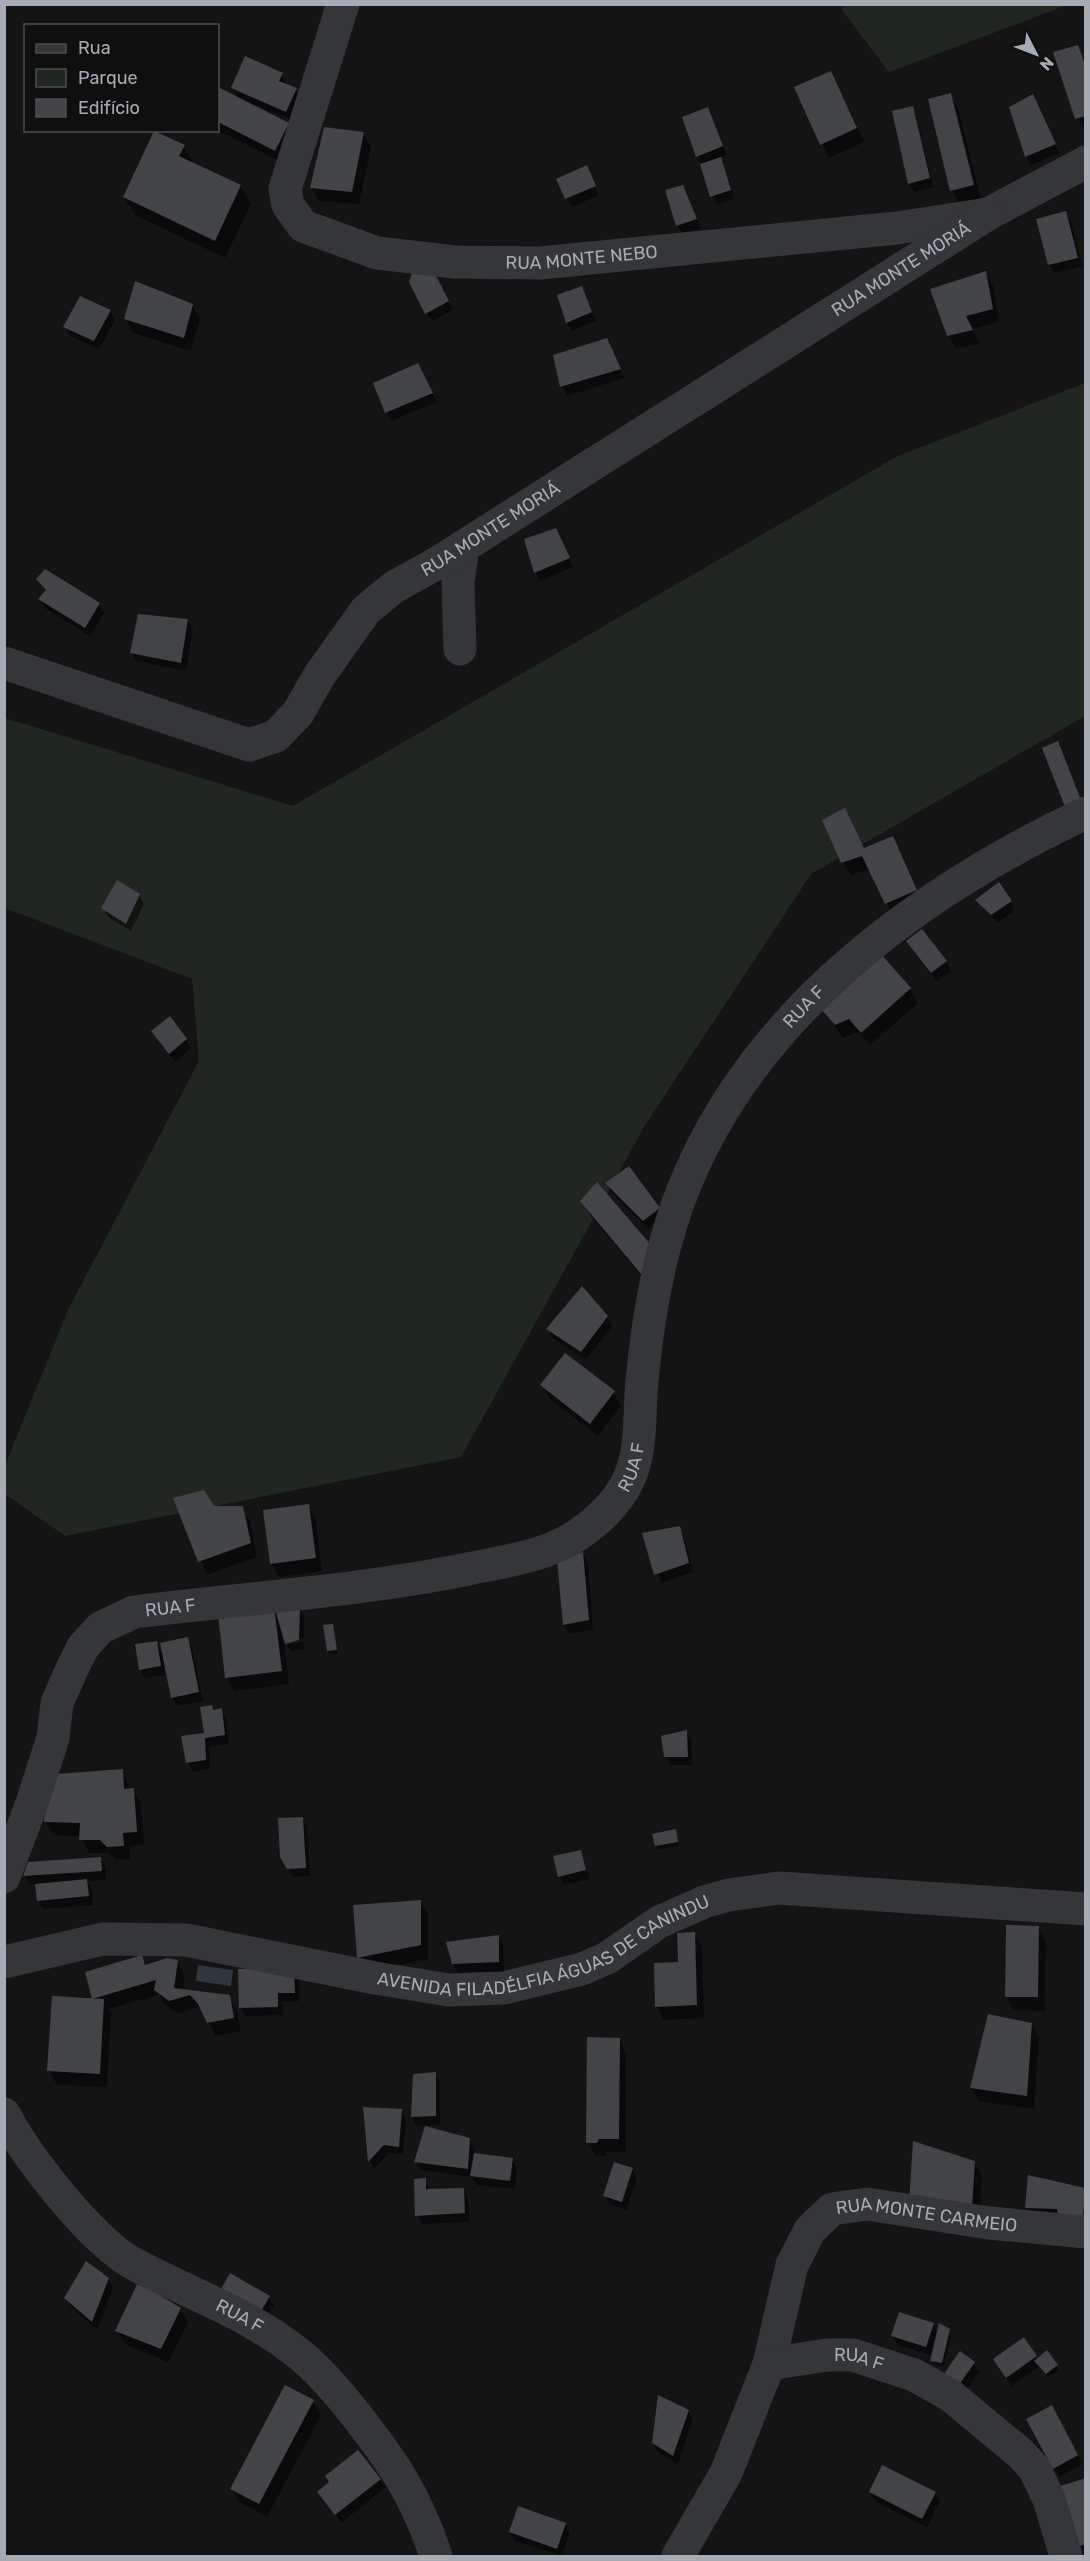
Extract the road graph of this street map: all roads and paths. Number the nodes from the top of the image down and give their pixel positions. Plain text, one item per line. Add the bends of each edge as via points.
1 (343, 4) edge
2 (1086, 162) edge
3 (988, 214) junction
4 (463, 547) junction
5 (460, 649) dead end
6 (4, 663) edge
7 (1086, 813) edge
8 (4, 1877) edge
9 (1086, 1909) edge
10 (4, 1962) edge
11 (4, 2114) edge
12 (1086, 2232) edge
13 (769, 2364) junction
14 (436, 2556) edge
15 (678, 2556) edge
16 (1066, 2556) edge

1 - 3 street, RUA MONTE NEBO via 285,189 288,205 303,226 377,253 455,262 540,263 897,228
2 - 3 street, RUA MONTE NEBO
3 - 4 street, RUA MONTE MORIÁ
4 - 5 street via 458,582
4 - 6 street, RUA MONTE MORIÁ via 394,587 366,610 298,713 276,736 249,745
7 - 8 street, RUA F via 964,878 879,938 796,1014 726,1105 682,1191 669,1231 646,1337 633,1470 620,1496 599,1518 577,1535 548,1549 511,1560 368,1585 134,1612 100,1628 83,1647 57,1703 53,1738
9 - 10 street, AVENIDA FILADÉLFIA ÁGUAS DE CANINDU via 779,1888 728,1894 660,1922 607,1958 582,1969 504,1988 449,1990 186,1940 103,1939
11 - 14 street, RUA F via 37,2168 96,2231 132,2262 233,2311 295,2350 329,2382 394,2464 415,2499
12 - 13 street, RUA MONTE CARMEIO via 989,2223 867,2204 832,2209 810,2230 792,2265
13 - 15 street via 726,2473
13 - 16 street, RUA F via 854,2355 914,2375 950,2395 1034,2469 1049,2499

